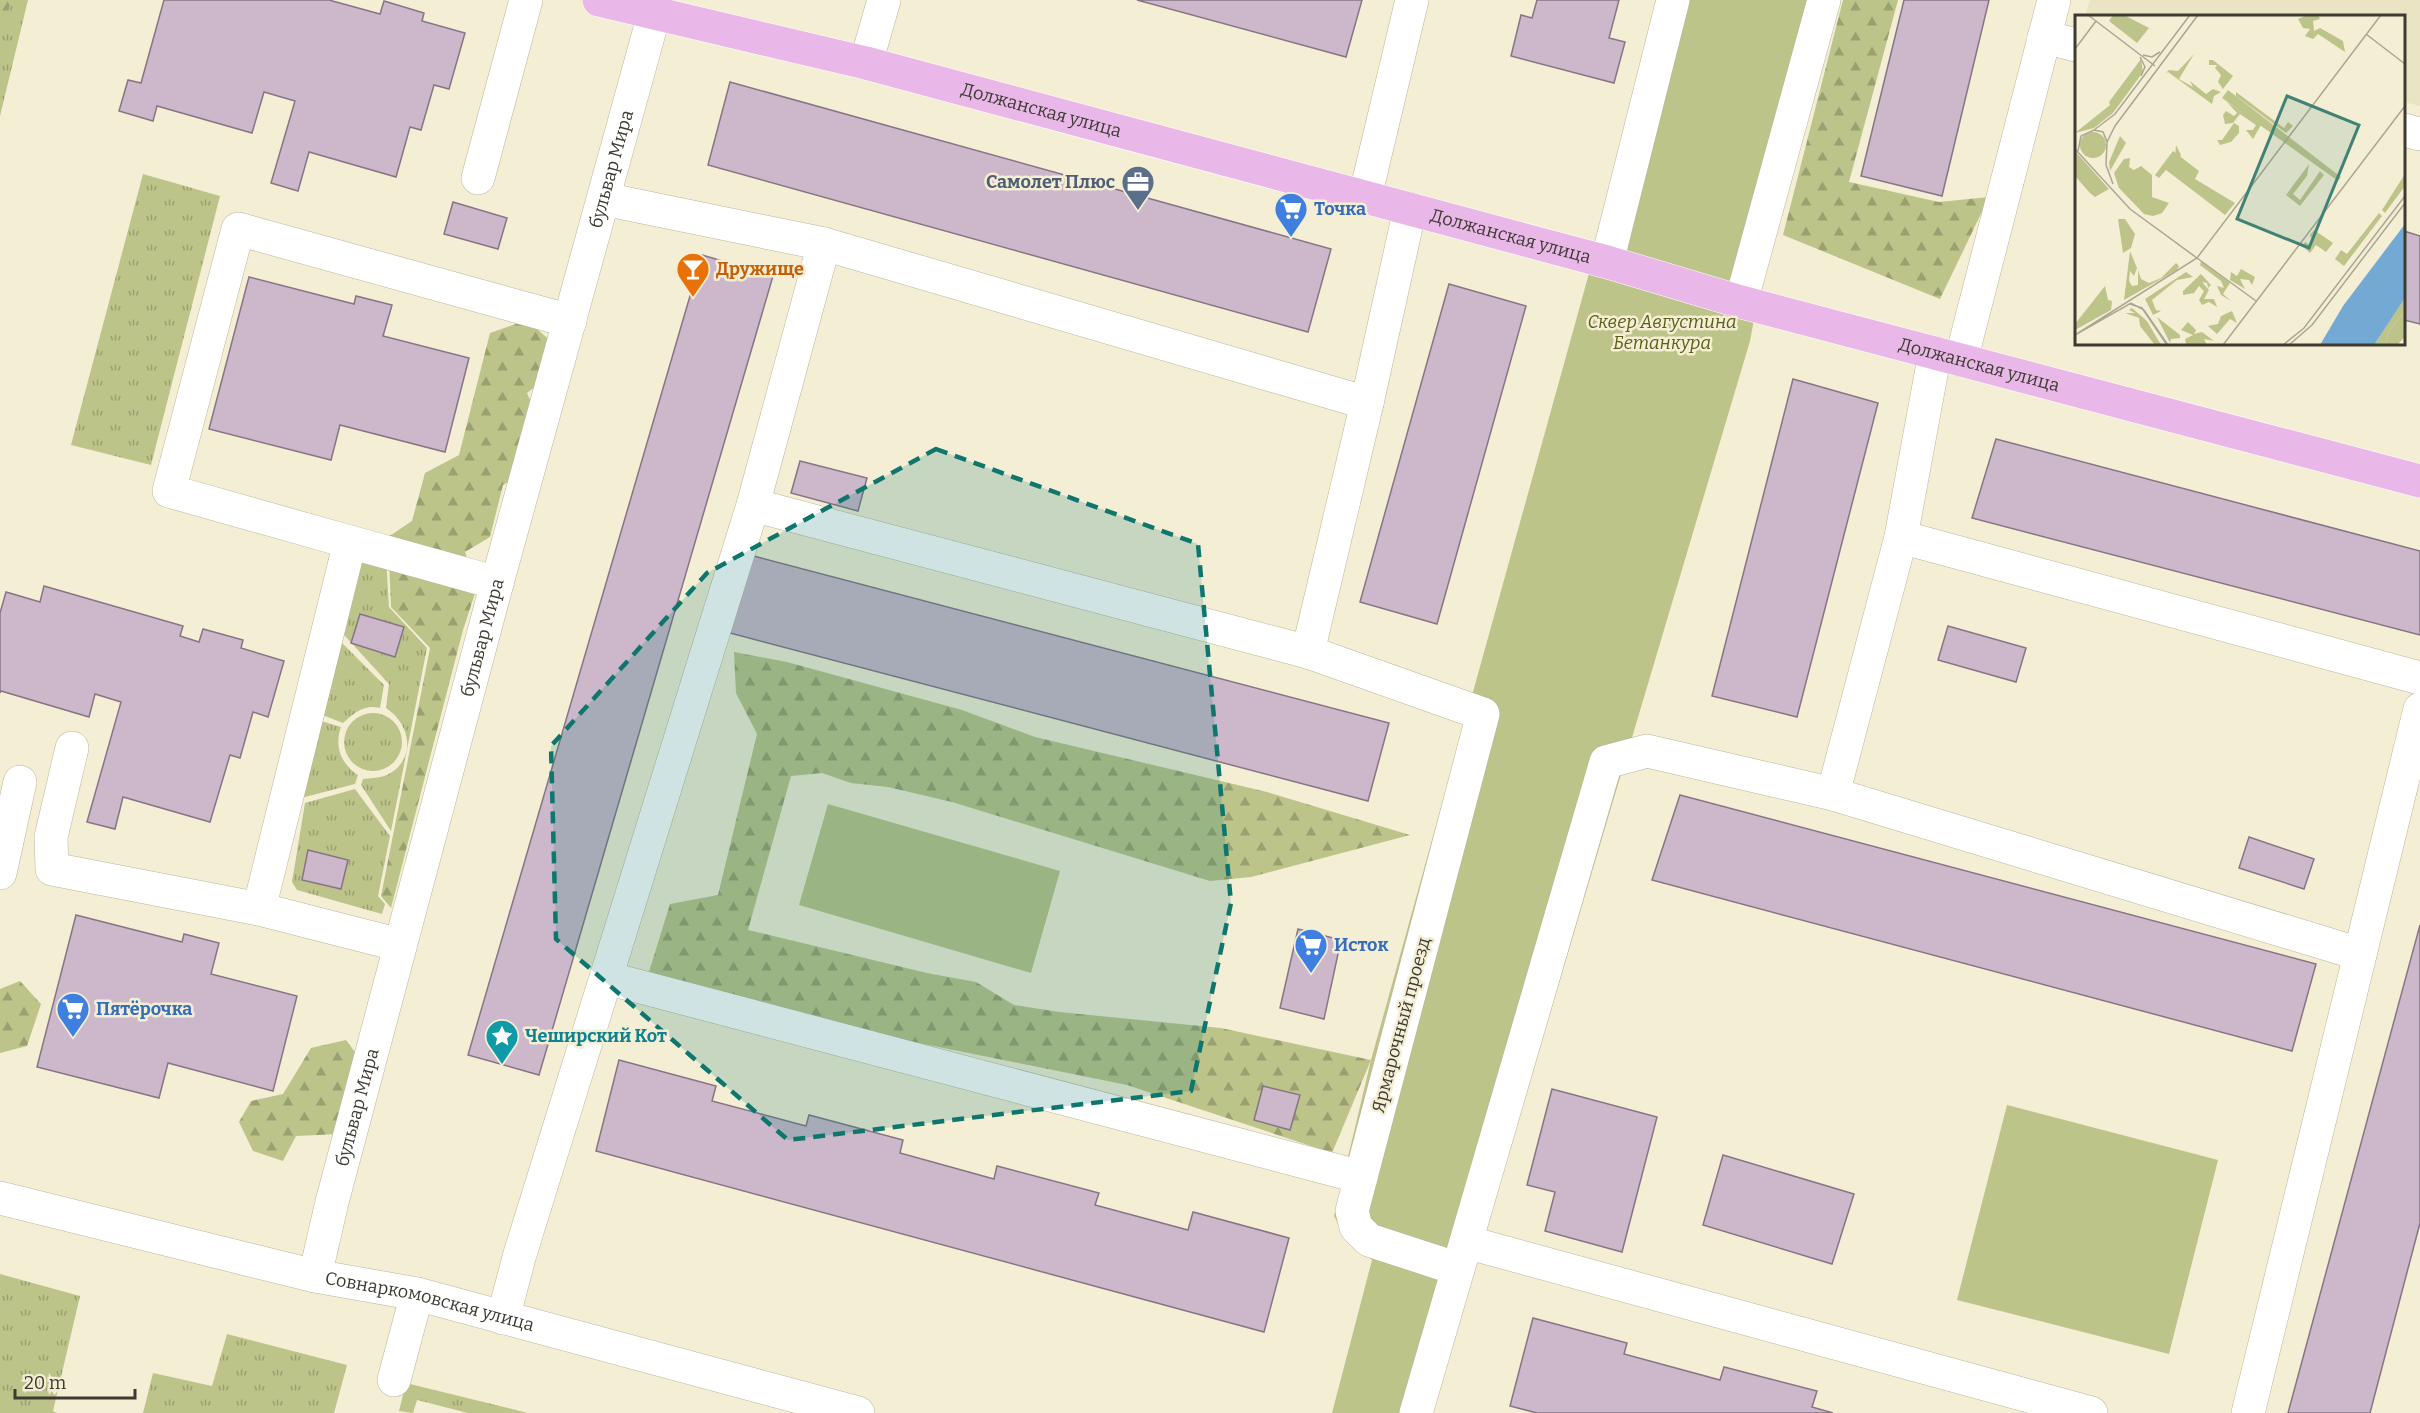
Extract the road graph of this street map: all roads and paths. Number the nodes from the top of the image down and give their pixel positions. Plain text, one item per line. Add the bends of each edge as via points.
1 (526, 0) edge
2 (599, 0) edge
3 (884, 0) edge
4 (1412, 0) edge
5 (1673, 0) edge
6 (1824, 0) edge
7 (2054, 0) edge
8 (656, 7) edge
9 (2044, 37) junction
10 (2075, 45) edge
11 (866, 63) junction
12 (2405, 130) edge
13 (2420, 134) edge
14 (478, 178) dead end
15 (1365, 197) junction
16 (604, 199) junction
17 (1410, 209) junction
18 (824, 244) junction
19 (1607, 262) junction
20 (1741, 302) junction
21 (570, 321) junction
22 (1948, 357) junction
23 (1367, 403) junction
24 (2420, 481) edge
25 (753, 505) junction
26 (1901, 537) junction
27 (350, 543) junction
28 (497, 583) junction
29 (1308, 652) junction
30 (2420, 678) edge
31 (2420, 709) edge
32 (72, 748) dead end
33 (20, 782) dead end
34 (1833, 794) junction
35 (0, 873) edge
36 (259, 909) junction
37 (400, 945) junction
38 (2360, 954) junction
39 (607, 978) junction
40 (1361, 1177) junction
41 (0, 1198) edge
42 (1462, 1256) junction
43 (315, 1276) junction
44 (417, 1294) junction
45 (503, 1318) junction
46 (394, 1380) dead end
47 (800, 1405) edge
48 (858, 1413) edge
49 (1416, 1413) edge
50 (2091, 1413) edge
51 (2248, 1413) edge

1 - 14 street
2 - 8 main road, Должанская улица
3 - 11 street
4 - 15 street
5 - 19 street
6 - 20 street
7 - 9 street
8 - 11 main road, Должанская улица
8 - 16 street, бульвар Мира
9 - 10 street
9 - 22 street
11 - 15 main road, Должанская улица
12 - 13 street
15 - 17 main road, Должанская улица
16 - 18 street
16 - 21 street, бульвар Мира
17 - 19 main road, Должанская улица
17 - 23 street
18 - 23 street
18 - 25 street
19 - 20 main road, Должанская улица
20 - 22 main road, Должанская улица
21 - 27 street via 238,229 169,491
21 - 28 street, бульвар Мира
22 - 24 main road, Должанская улица
22 - 26 street
23 - 29 street
25 - 29 street
25 - 39 street
26 - 30 street
26 - 34 street
27 - 28 street
27 - 36 street
28 - 37 street, бульвар Мира
29 - 40 street, Ярмарочный проезд via 1483,714
31 - 38 street
32 - 36 street via 51,837 52,869
33 - 35 street
34 - 38 street
34 - 42 street via 1647,751 1606,762
36 - 37 street
37 - 43 street, бульвар Мира
38 - 51 street
39 - 40 street
39 - 45 street
40 - 42 street, Ярмарочный проезд via 1352,1211 1356,1227 1369,1240
41 - 43 street, Совнаркомовская улица
42 - 49 street
42 - 50 street, Ярмарочный проезд
43 - 44 street, Совнаркомовская улица
44 - 45 street, Совнаркомовская улица
44 - 46 street
45 - 47 street, Совнаркомовская улица
47 - 48 street, Совнаркомовская улица

